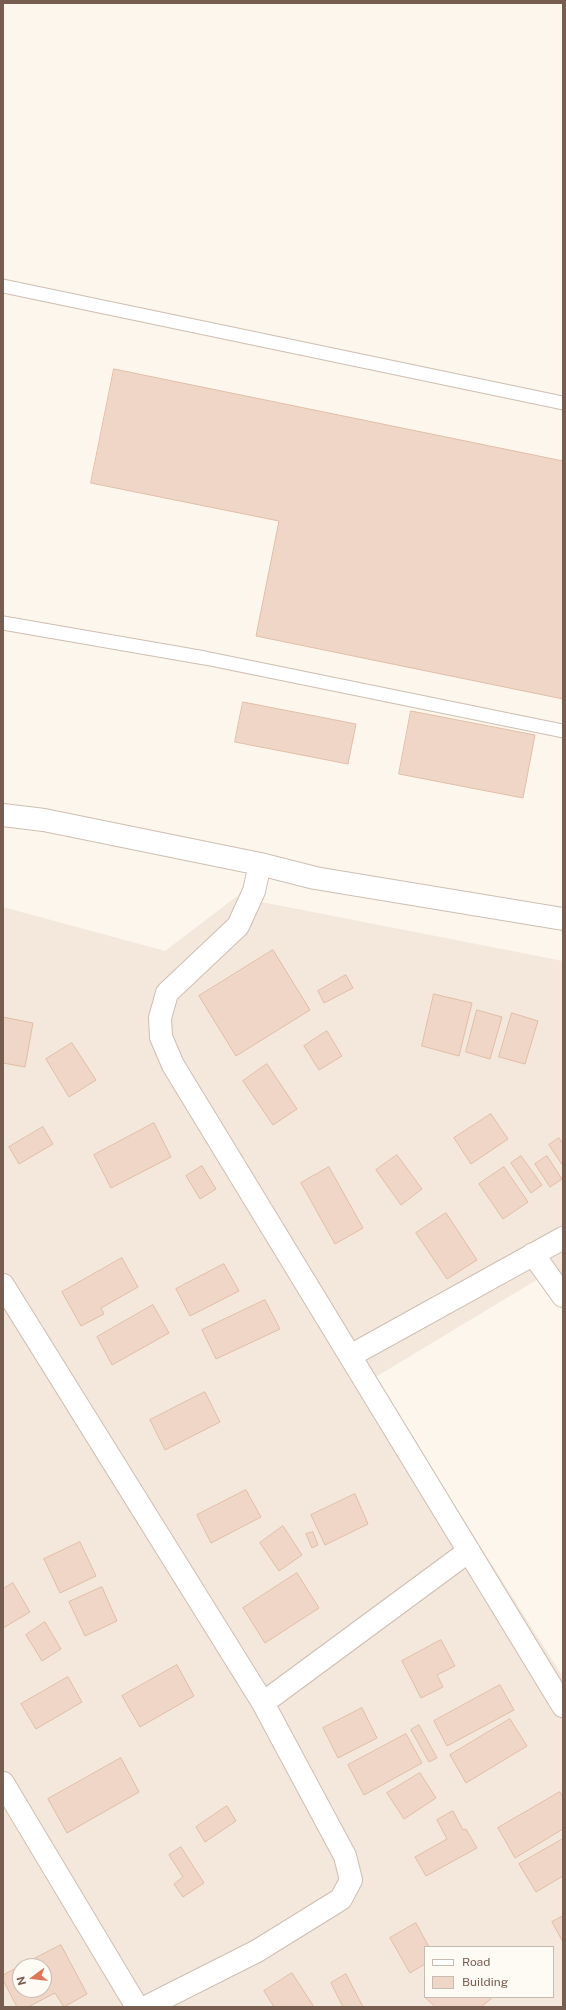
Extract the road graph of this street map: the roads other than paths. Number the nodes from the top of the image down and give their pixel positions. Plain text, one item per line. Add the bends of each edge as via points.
1 (3, 286) edge
2 (563, 403) edge
3 (3, 623) edge
4 (563, 731) edge
5 (3, 815) edge
6 (260, 864) junction
7 (563, 919) edge
8 (563, 1238) edge
9 (533, 1254) junction
10 (3, 1285) edge
11 (563, 1296) edge
12 (350, 1356) junction
13 (469, 1551) junction
14 (263, 1703) junction
15 (563, 1706) edge
16 (3, 1783) edge
17 (137, 2007) edge
18 (146, 2007) edge

1 - 2 lane
3 - 4 lane via 205,658
5 - 6 street via 44,820
6 - 7 street via 315,878
6 - 12 street via 254,891 238,926 168,993 160,1018 161,1037 173,1065
8 - 9 street
9 - 11 street
9 - 12 street
10 - 14 street
12 - 13 street
13 - 14 street
13 - 15 street
14 - 18 street via 345,1856 351,1880 342,1899 257,1951
16 - 17 street

